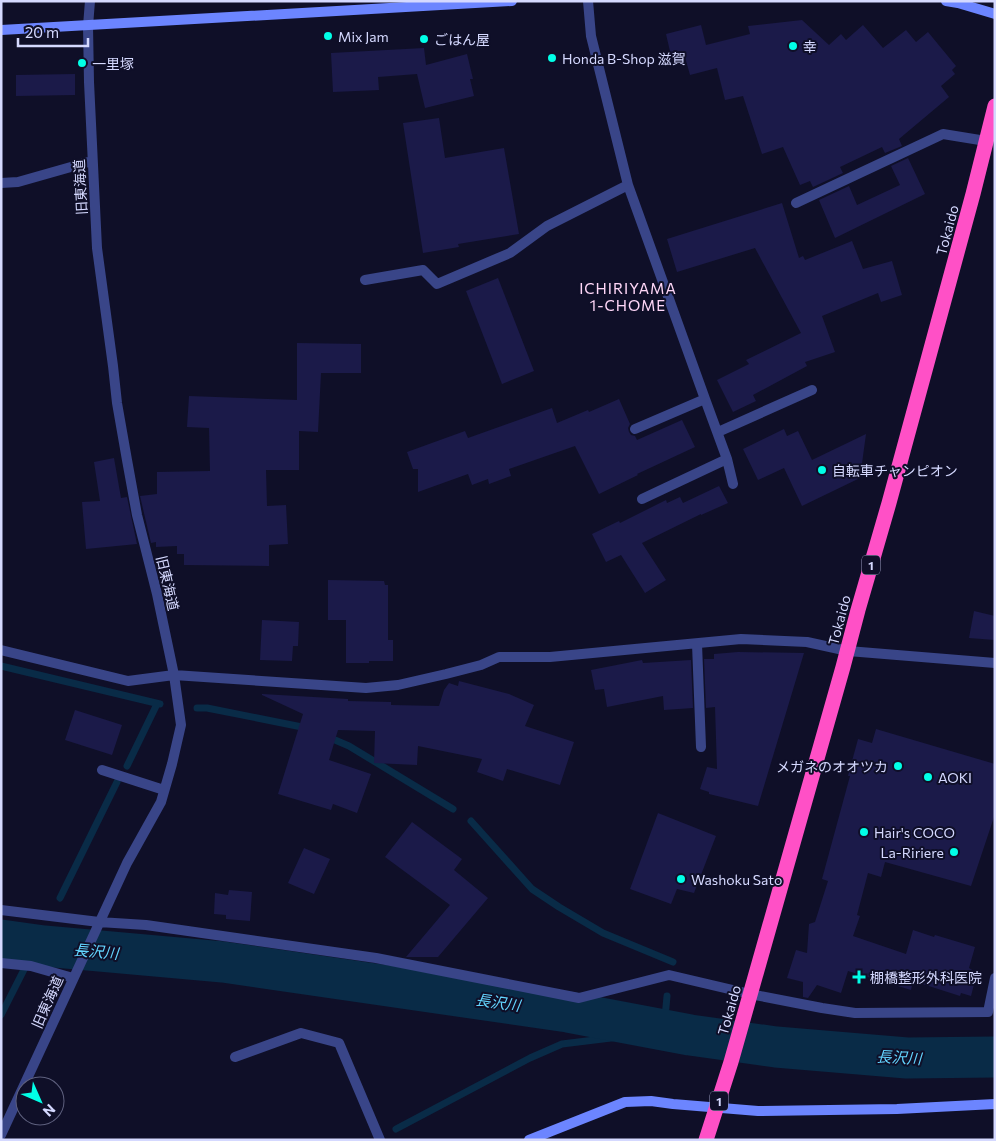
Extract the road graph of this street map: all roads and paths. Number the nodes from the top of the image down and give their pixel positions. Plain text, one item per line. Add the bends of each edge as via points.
1 (90, 1) edge
2 (512, 1) edge
3 (588, 1) edge
4 (946, 1) edge
5 (434, 4) edge
6 (995, 14) edge
7 (88, 26) junction
8 (1, 30) edge
9 (995, 106) edge
10 (986, 141) junction
11 (92, 161) junction
12 (1, 183) edge
13 (628, 185) junction
14 (796, 203) dead end
15 (365, 280) dead end
16 (812, 390) dead end
17 (705, 399) junction
18 (636, 429) dead end
19 (718, 432) junction
20 (728, 460) junction
21 (733, 484) dead end
22 (642, 499) dead end
23 (697, 644) junction
24 (1, 650) edge
25 (848, 651) junction
26 (995, 663) edge
27 (174, 675) junction
28 (701, 747) dead end
29 (102, 770) dead end
30 (164, 790) junction
31 (1, 910) edge
32 (99, 922) junction
33 (1, 963) edge
34 (73, 978) junction
35 (995, 978) edge
36 (750, 994) junction
37 (235, 1057) dead end
38 (995, 1104) edge
39 (716, 1108) junction
40 (1, 1135) edge
41 (380, 1140) edge
42 (529, 1140) edge
43 (706, 1140) edge

1 - 7 street, 旧東海道
2 - 5 street
3 - 13 street via 591,36
4 - 6 street
5 - 7 street
7 - 8 street
7 - 11 street, 旧東海道
9 - 10 highway, Tokaido / 1
10 - 14 street via 943,134
10 - 25 highway, Tokaido / 1
11 - 12 street via 18,182
11 - 27 street, 旧東海道 via 97,248 117,403 137,515
13 - 15 street via 547,226 510,253 437,284 423,270
13 - 17 street
16 - 19 street
17 - 18 street
17 - 19 street
19 - 20 street
20 - 21 street
20 - 22 street
23 - 25 street via 741,639 807,642
23 - 27 street via 550,657 499,657 446,674 398,685 366,688
23 - 28 street
24 - 27 street via 128,681
25 - 26 street
25 - 36 highway, Tokaido / 1
27 - 30 street, 旧東海道 via 181,726
29 - 30 street
30 - 32 street, 旧東海道 via 161,802
31 - 32 street
32 - 34 street, 旧東海道
32 - 36 street via 146,925 376,958 579,998 669,975
33 - 34 street via 31,966
34 - 40 street, 旧東海道
35 - 36 street via 988,1012 855,1013
36 - 39 highway, Tokaido / 1
37 - 41 street via 301,1034 339,1042
38 - 39 street via 785,1111
39 - 42 street via 651,1101 625,1102
39 - 43 highway, Tokaido / 1

